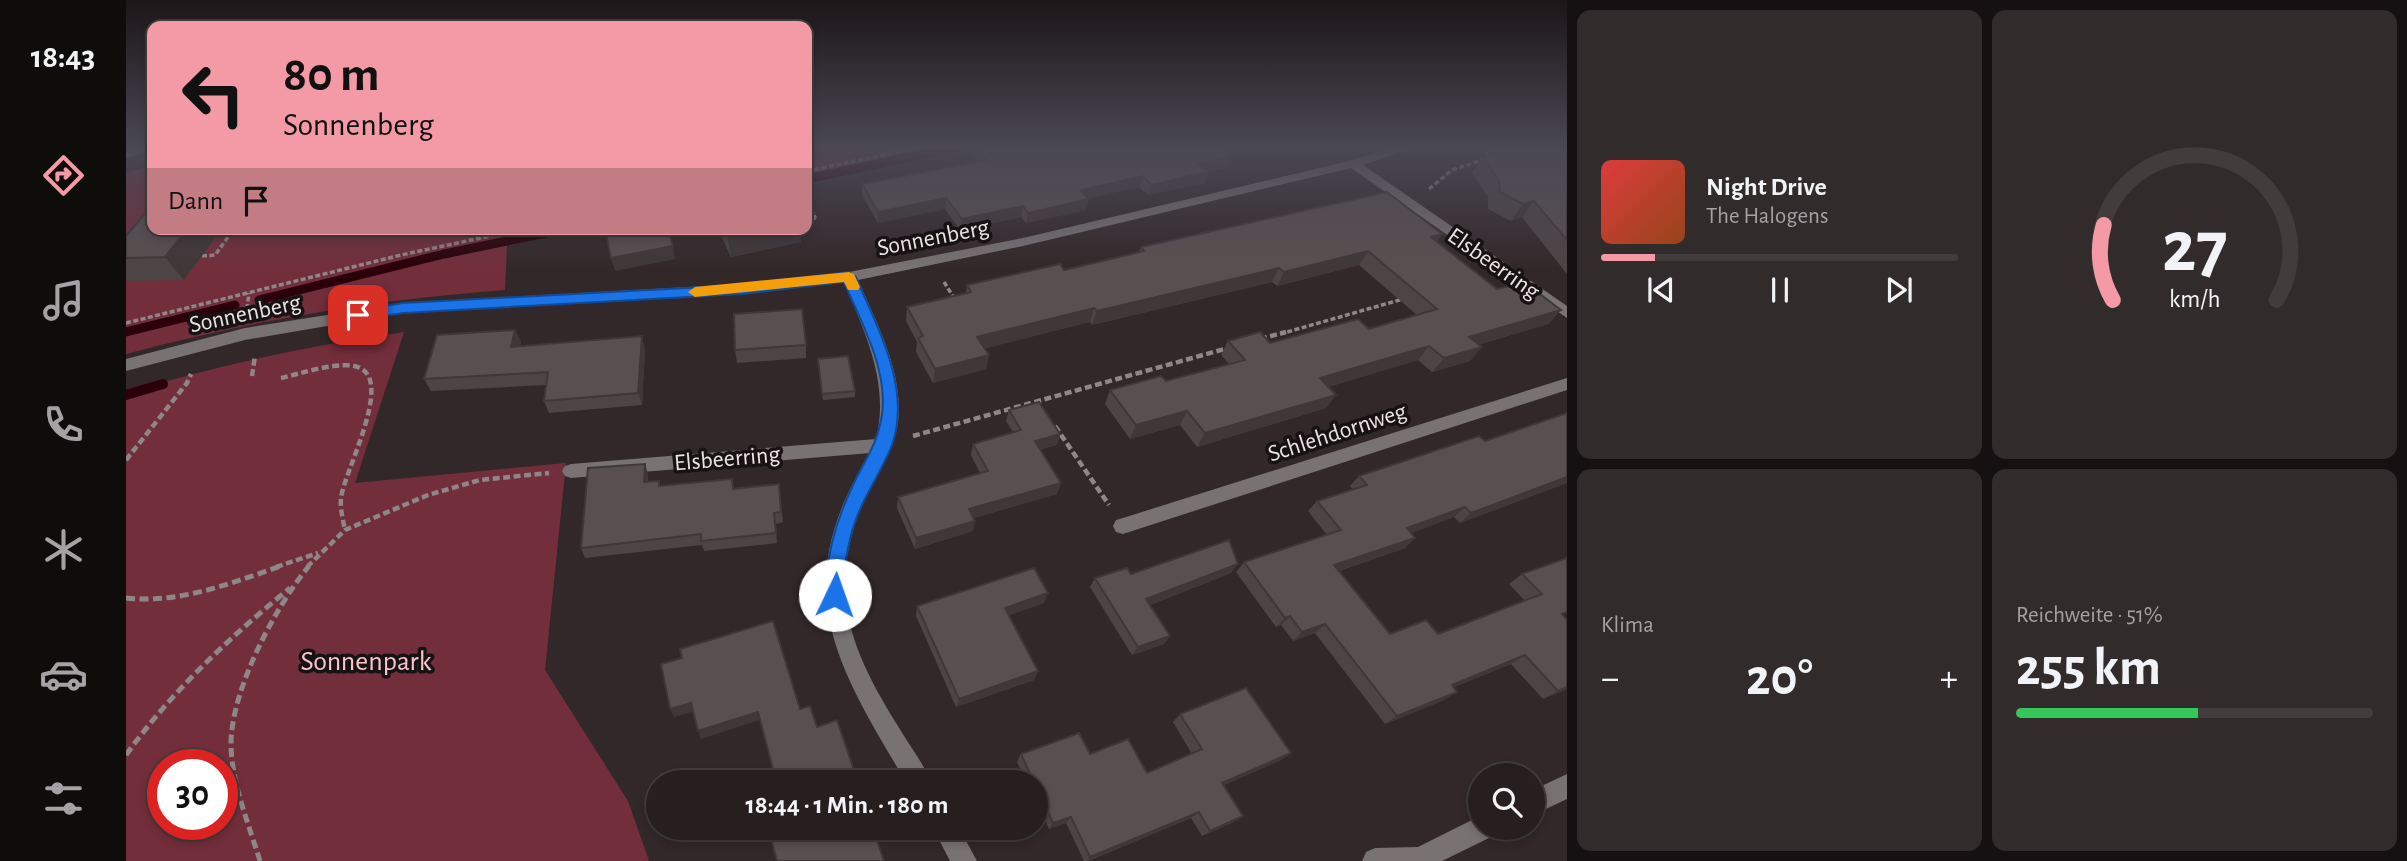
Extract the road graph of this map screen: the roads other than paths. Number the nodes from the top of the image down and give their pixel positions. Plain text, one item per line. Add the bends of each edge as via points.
1 (1255, 187) edge
2 (1386, 187) edge
3 (849, 277) junction
4 (1567, 313) edge
5 (126, 365) edge
6 (1567, 384) edge
7 (884, 445) junction
8 (571, 471) road end
9 (1123, 526) road end
10 (912, 770) edge
11 (1567, 786) edge
12 (1545, 797) edge
13 (1468, 835) edge
14 (952, 840) edge
15 (964, 861) edge
16 (1375, 861) edge

1 - 3 street, Sonnenberg
2 - 4 street, Elsbeerring
3 - 5 street, Sonnenberg via 742,289 403,308 245,334
3 - 7 street via 889,384
6 - 9 street, Schlehdornweg
7 - 8 street, Elsbeerring
7 - 10 street via 846,523 835,595 855,670
11 - 12 street
13 - 16 street via 1419,859
14 - 15 street

